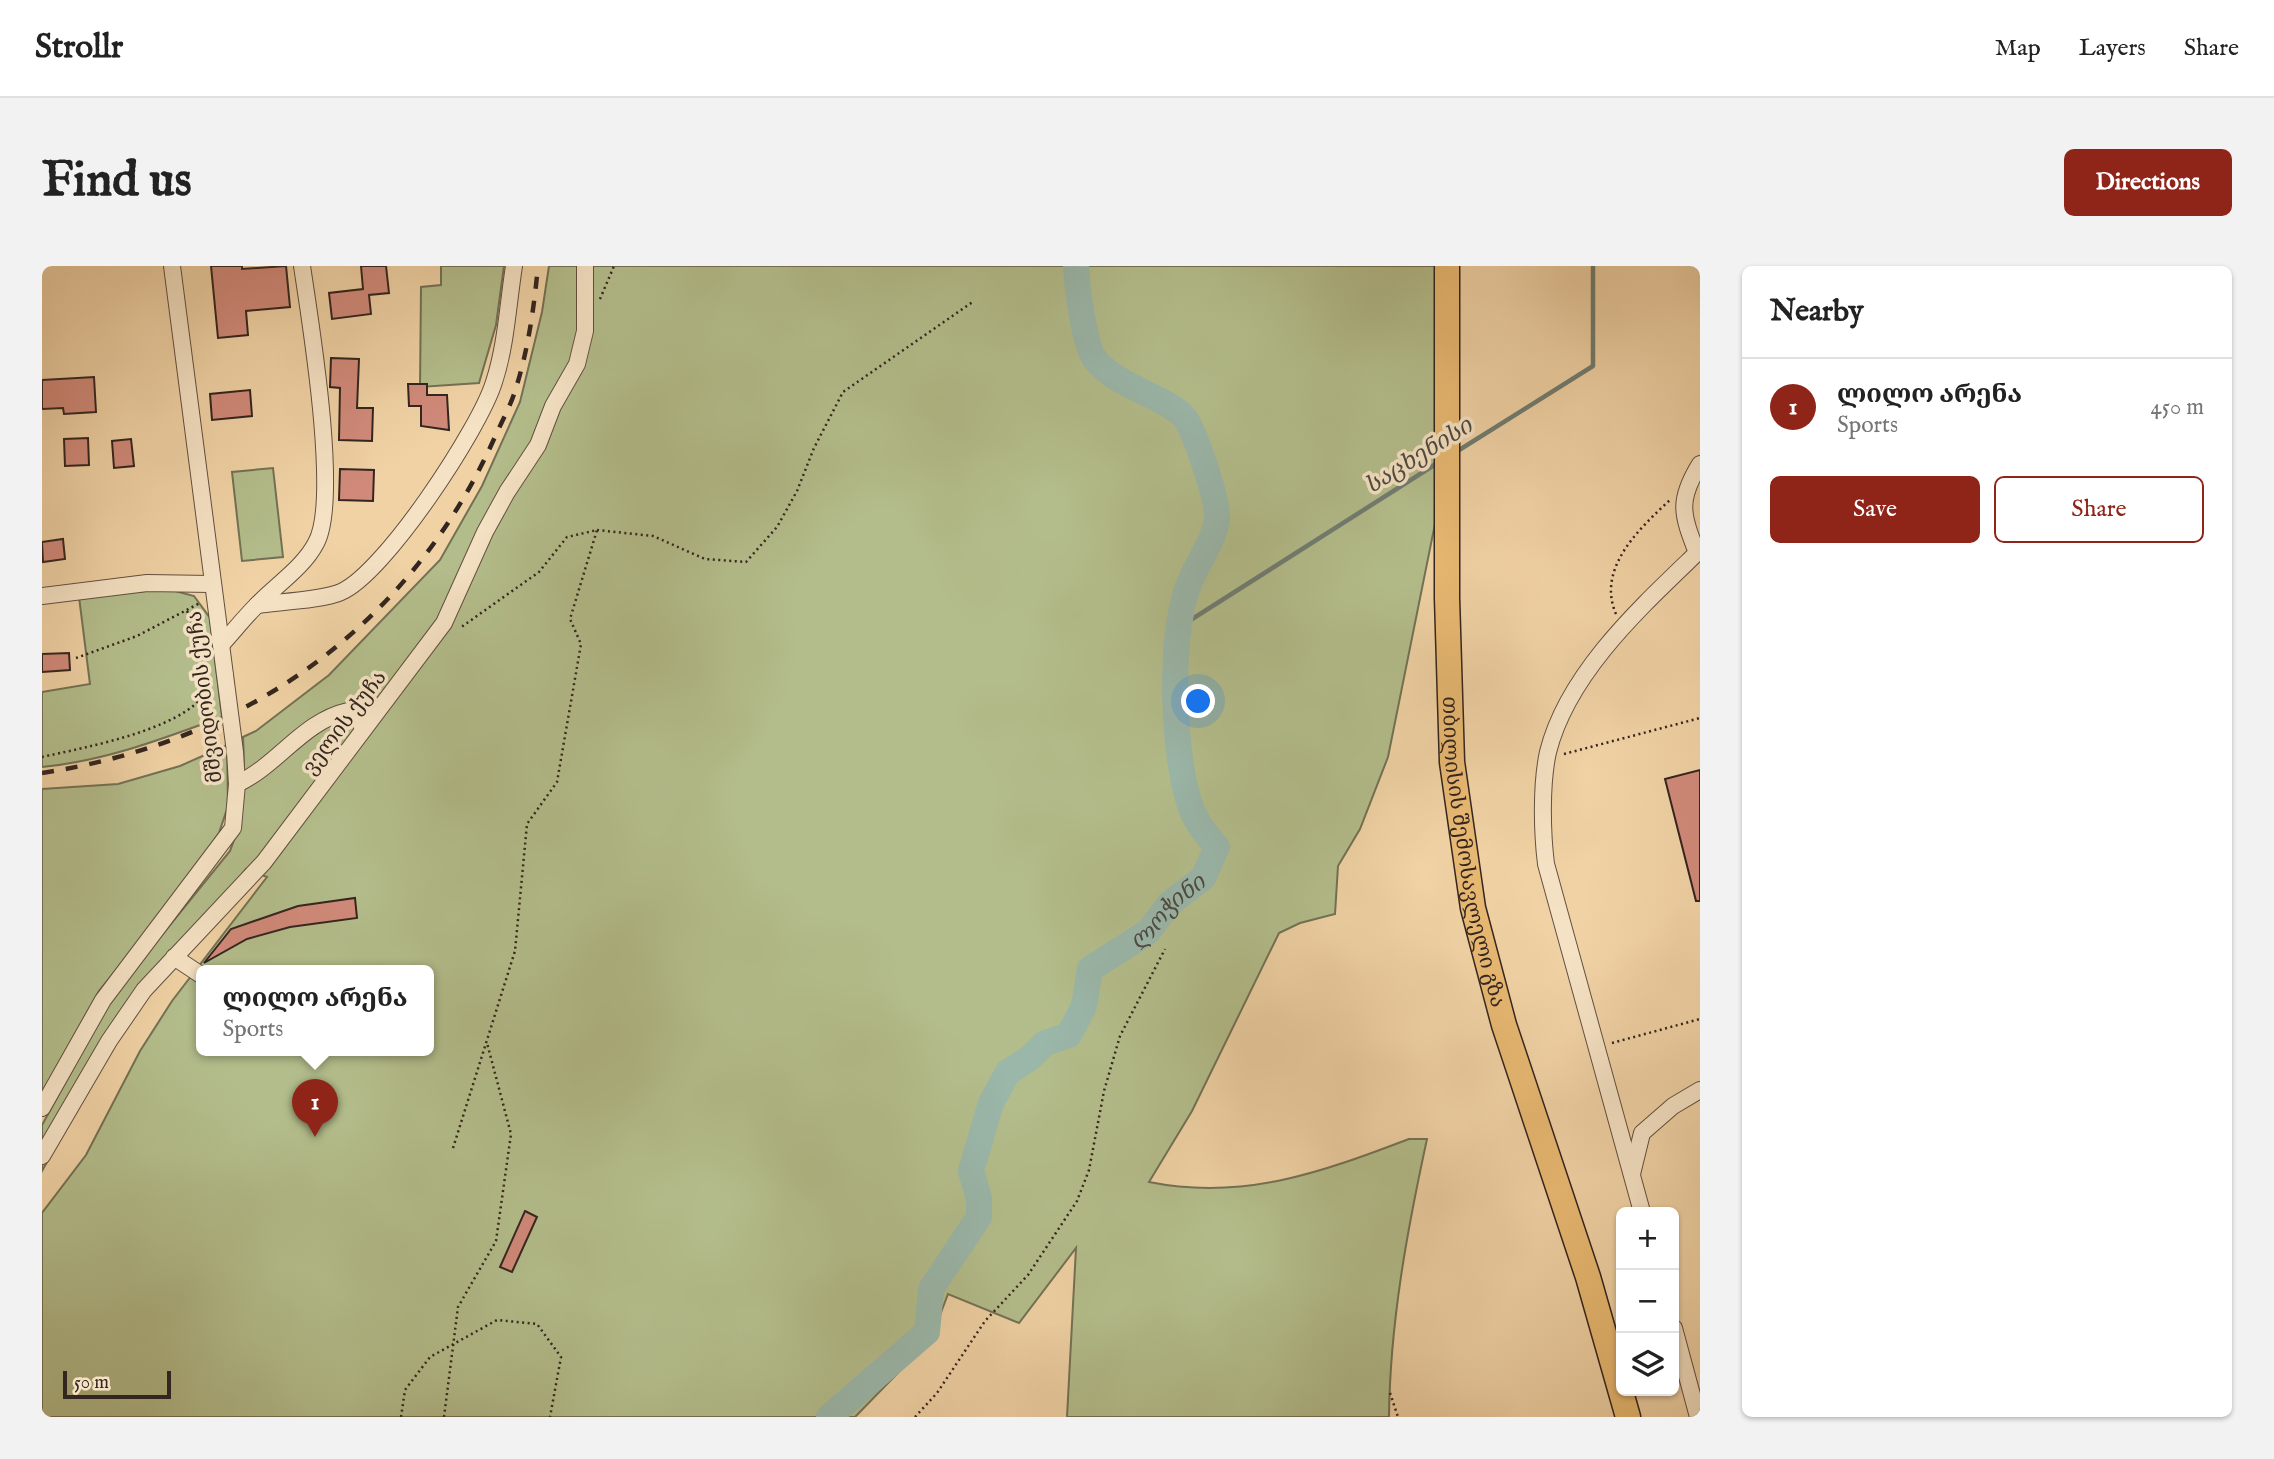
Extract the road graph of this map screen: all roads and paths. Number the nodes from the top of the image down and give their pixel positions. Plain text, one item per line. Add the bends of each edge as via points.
1 (172, 266) edge
2 (302, 266) edge
3 (514, 266) edge
4 (584, 266) edge
5 (1447, 266) edge
6 (974, 301) dead end
7 (1700, 464) edge
8 (1688, 483) junction
9 (597, 530) junction
10 (1699, 551) edge
11 (212, 590) junction
12 (42, 596) edge
13 (257, 605) junction
14 (187, 611) junction
15 (1622, 628) junction
16 (437, 634) junction
17 (221, 645) junction
18 (76, 658) dead end
19 (208, 662) dead end
20 (218, 676) junction
21 (1700, 718) edge
22 (363, 729) junction
23 (42, 757) edge
24 (1548, 758) junction
25 (237, 784) junction
26 (1165, 949) dead end
27 (173, 957) junction
28 (196, 972) edge
29 (1700, 1019) edge
30 (486, 1042) junction
31 (1597, 1047) junction
32 (1700, 1090) edge
33 (42, 1108) edge
34 (453, 1149) dead end
35 (42, 1156) edge
36 (1632, 1176) junction
37 (1641, 1207) edge
38 (1675, 1333) edge
39 (454, 1343) junction
40 (1390, 1393) dead end
41 (401, 1417) edge
42 (444, 1417) edge
43 (550, 1417) edge
44 (915, 1417) edge
45 (1398, 1417) edge
46 (1629, 1417) edge
47 (1698, 1417) edge

1 - 11 street, მშვიდობის ქუჩა
2 - 13 street via 315,354 326,485 324,519 317,543
3 - 13 street via 495,382 473,432 433,491 382,557 342,592
4 - 16 street, ველის ქუჩა via 584,331 577,363 538,445 485,532 466,581
5 - 46 highway, თბილისის შემოსავლელი გზა via 1452,762 1473,908 1504,1026
6 - 9 path via 843,392 797,491 776,527 746,562 705,559 653,536
7 - 8 street
8 - 10 street via 1683,516
8 - 15 path via 1632,535 1612,576 1610,600
9 - 16 path via 567,537 539,572 457,629
9 - 30 path via 570,619 581,643 557,782 527,824 514,951
10 - 15 street
11 - 12 street via 147,583
11 - 14 path
11 - 17 street, მშვიდობის ქუჩა
13 - 17 street
14 - 18 path via 137,636
14 - 19 path
15 - 24 street via 1562,716
16 - 22 street, ველის ქუჩა
17 - 20 street, მშვიდობის ქუჩა
20 - 23 path via 200,703 155,727
20 - 25 street, მშვიდობის ქუჩა, bridge via 235,752
21 - 24 path
22 - 25 street via 358,717 348,711 334,714 296,739 256,775
22 - 27 street, ველის ქუჩა via 264,862
24 - 31 street via 1542,829 1546,864
25 - 33 street, მშვიდობის ქუჩა via 233,828 227,838 103,1000
26 - 44 path via 1120,1036 1089,1170 1077,1201 1028,1275 985,1321 937,1393
27 - 28 street
27 - 35 street, ველის ქუჩა via 108,1041
29 - 31 path
30 - 34 path
30 - 39 path via 510,1134 496,1241 458,1307
31 - 36 street
32 - 36 street via 1642,1133
36 - 37 street
38 - 47 street
39 - 41 path via 430,1357 405,1390
39 - 42 path
39 - 43 path via 497,1320 537,1324 561,1357
40 - 45 path

